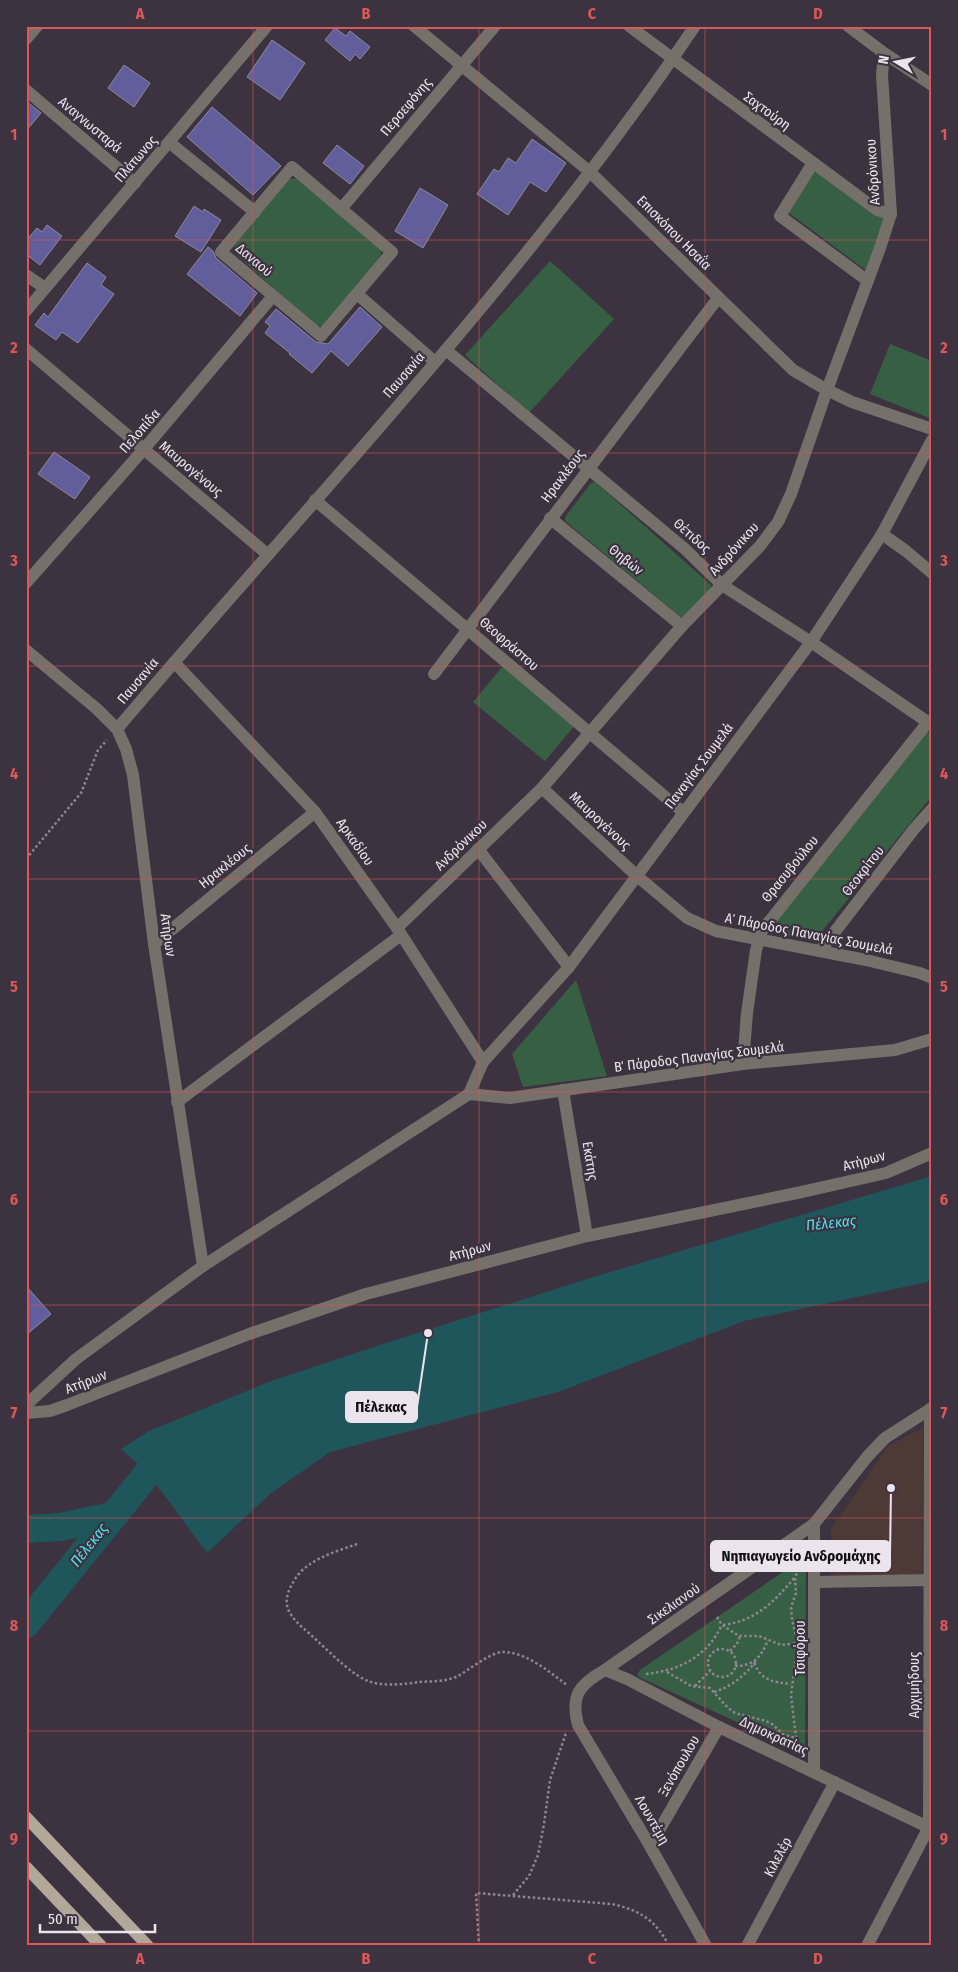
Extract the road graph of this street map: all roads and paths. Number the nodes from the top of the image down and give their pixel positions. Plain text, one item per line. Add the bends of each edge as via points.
1 (37, 26) edge
2 (268, 26) edge
3 (414, 26) edge
4 (495, 26) edge
5 (629, 26) edge
6 (696, 26) edge
7 (848, 26) edge
8 (864, 31) edge
9 (26, 39) edge
10 (884, 53) junction
11 (673, 60) junction
12 (461, 65) junction
13 (932, 85) edge
14 (26, 90) edge
15 (170, 143) junction
16 (813, 163) junction
17 (590, 172) junction
18 (135, 183) junction
19 (341, 209) junction
20 (255, 212) junction
21 (891, 214) junction
22 (26, 275) edge
23 (868, 281) junction
24 (45, 288) junction
25 (356, 294) junction
26 (273, 296) junction
27 (718, 298) junction
28 (26, 311) edge
29 (26, 348) edge
30 (446, 350) junction
31 (436, 362) junction
32 (827, 390) junction
33 (932, 429) edge
34 (932, 440) edge
35 (144, 449) junction
36 (588, 468) junction
37 (315, 500) junction
38 (550, 518) junction
39 (882, 534) junction
40 (268, 554) junction
41 (932, 574) edge
42 (26, 583) edge
43 (722, 585) junction
44 (682, 626) junction
45 (468, 628) junction
46 (811, 642) junction
47 (26, 650) edge
48 (174, 662) junction
49 (434, 674) dead end
50 (930, 724) edge
51 (117, 729) junction
52 (589, 733) junction
53 (542, 788) junction
54 (932, 809) edge
55 (315, 812) junction
56 (683, 812) junction
57 (478, 850) junction
58 (26, 859) edge
59 (637, 876) junction
60 (399, 931) junction
61 (759, 939) junction
62 (154, 944) junction
63 (820, 951) junction
64 (569, 967) junction
65 (932, 978) edge
66 (932, 1039) edge
67 (483, 1062) junction
68 (743, 1064) junction
69 (563, 1090) junction
70 (469, 1094) junction
71 (178, 1102) junction
72 (932, 1153) edge
73 (587, 1236) junction
74 (203, 1266) junction
75 (26, 1405) edge
76 (931, 1409) edge
77 (26, 1413) edge
78 (814, 1524) junction
79 (357, 1544) dead end
80 (799, 1569) dead end
81 (795, 1577) junction
82 (930, 1580) edge
83 (815, 1582) junction
84 (717, 1617) dead end
85 (722, 1625) junction
86 (740, 1636) junction
87 (768, 1640) junction
88 (798, 1643) junction
89 (730, 1651) junction
90 (701, 1653) junction
91 (708, 1657) junction
92 (757, 1660) junction
93 (754, 1663) junction
94 (735, 1666) junction
95 (605, 1670) junction
96 (710, 1671) junction
97 (666, 1672) junction
98 (638, 1675) dead end
99 (791, 1684) junction
100 (695, 1686) junction
101 (714, 1692) junction
102 (578, 1694) junction
103 (574, 1710) junction
104 (735, 1713) junction
105 (732, 1720) dead end
106 (719, 1727) junction
107 (796, 1738) junction
108 (800, 1746) dead end
109 (814, 1772) junction
110 (835, 1782) junction
111 (26, 1817) edge
112 (930, 1828) edge
113 (650, 1846) junction
114 (27, 1868) edge
115 (513, 1895) junction
116 (101, 1946) edge
117 (148, 1946) edge
118 (479, 1946) edge
119 (669, 1946) edge
120 (706, 1946) edge
121 (747, 1946) edge
122 (867, 1946) edge

1 - 9 street
2 - 15 street, Πλάτωνος
3 - 12 street, Επισκόπου Ησαΐα
4 - 12 street, Περσεφόνης
5 - 11 street, Σαχτούρη
6 - 11 street, Παυσανία
7 - 8 street
8 - 10 street
10 - 13 street
10 - 21 street, Ανδρόνικου via 882,75
11 - 16 street, Σαχτούρη
11 - 17 street, Παυσανία
12 - 17 street, Επισκόπου Ησαΐα
12 - 19 street, Περσεφόνης
14 - 18 street, Αναγνωσταρά
15 - 18 street, Πλάτωνος
15 - 20 street
16 - 21 street, Σαχτούρη via 877,210
16 - 23 street via 780,216
17 - 27 street, Επισκόπου Ησαΐα
17 - 30 street, Παυσανία
18 - 24 street, Πλάτωνος
19 - 20 street, Δαναού via 292,168
19 - 25 street, Δαναού via 392,252
20 - 26 street, Δαναού via 221,252
21 - 23 street, Ανδρόνικου
22 - 24 street
23 - 32 street, Ανδρόνικου
24 - 28 street, Πλάτωνος
25 - 26 street, Δαναού via 321,336
25 - 31 street
26 - 35 street, Πελοπίδα
27 - 32 street, Επισκόπου Ησαΐα via 793,370
27 - 36 street, Ηρακλέους
29 - 35 street, Μαυρογένους
30 - 31 street, Παυσανία
30 - 36 street, Θέτιδος
31 - 37 street, Παυσανία
32 - 33 street, Επισκόπου Ησαΐα via 852,402
32 - 43 street, Ανδρόνικου via 778,522
34 - 39 street, Παναγίας Σουμελά
35 - 40 street, Μαυρογένους
35 - 42 street, Πελοπίδα
36 - 38 street, Ηρακλέους
36 - 43 street, Θέτιδος via 685,549
37 - 40 street, Παυσανία
37 - 45 street, Θεοφράστου
38 - 44 street, Θηβών
38 - 45 street, Ηρακλέους
39 - 41 street
39 - 46 street, Παναγίας Σουμελά
40 - 48 street, Παυσανία
43 - 44 street, Ανδρόνικου
43 - 46 street, Θέτιδος
44 - 52 street, Ανδρόνικου
45 - 49 street, Ηρακλέους
45 - 52 street, Θεοφράστου
46 - 50 street, Θέτιδος
46 - 56 street, Παναγίας Σουμελά
47 - 51 street, Ατήρων
48 - 51 street, Παυσανία
48 - 55 street, Αρκαδίου
50 - 61 street, Θρασυβούλου via 768,921
51 - 58 path via 98,750 81,793
51 - 62 street, Ατήρων via 133,775
52 - 53 street, Ανδρόνικου
52 - 56 street, Θεοφράστου
53 - 57 street, Ανδρόνικου
53 - 59 street, Μαυρογένους
54 - 63 street, Θεοκρίτου
55 - 60 street, Αρκαδίου
55 - 62 street, Ηρακλέους
56 - 59 street, Παναγίας Σουμελά
57 - 60 street, Ανδρόνικου
57 - 64 street
59 - 61 street, Α΄ Πάροδος Παναγίας Σουμελά via 687,918 716,931
59 - 64 street, Παναγίας Σουμελά
60 - 67 street, Αρκαδίου
60 - 71 street, Ανδρόνικου
61 - 63 street, Α΄ Πάροδος Παναγίας Σουμελά
61 - 68 street, Θρασυβούλου via 747,1013
62 - 71 street, Ατήρων
63 - 65 street, Α΄ Πάροδος Παναγίας Σουμελά
64 - 67 street, Παναγίας Σουμελά
66 - 68 street, Β΄ Πάροδος Παναγίας Σουμελά via 895,1050
67 - 70 street, Παναγίας Σουμελά
68 - 69 street, Β΄ Πάροδος Παναγίας Σουμελά
69 - 70 street, Β΄ Πάροδος Παναγίας Σουμελά via 510,1098
69 - 73 street, Εκάτης
70 - 74 street
71 - 74 street, Ατήρων
72 - 73 street, Ατήρων via 886,1172
73 - 77 street, Ατήρων via 366,1294 241,1336 67,1406
74 - 75 street via 76,1359
76 - 78 street, Σικελιανού via 879,1444
76 - 82 street, Αρχιμήδους
78 - 83 street, Τσιφόρου
78 - 95 street, Σικελιανού
79 - 102 path via 319,1558 299,1574 286,1602 294,1619 368,1681 393,1685 444,1680 456,1677 501,1651 526,1658 548,1670
80 - 81 path
81 - 85 path via 756,1614
81 - 88 path via 796,1593 791,1607
82 - 83 street
82 - 112 street, Αρχιμήδους
83 - 109 street, Τσιφόρου
84 - 85 path
85 - 86 path
85 - 90 path via 711,1644
86 - 87 path via 759,1636
86 - 89 path
87 - 88 path via 781,1645
87 - 92 path
88 - 99 path
89 - 91 path via 716,1649
89 - 94 path via 736,1659
90 - 91 path
90 - 97 path
91 - 96 path
92 - 93 path
92 - 94 path
93 - 99 path via 765,1678
93 - 101 path via 731,1686
94 - 96 path via 732,1673 724,1677 715,1676
95 - 102 street, Σικελιανού via 586,1681
95 - 106 street, Δημοκρατίας
96 - 100 path
97 - 98 path
97 - 100 path
99 - 107 path
100 - 101 path via 710,1688
101 - 104 path
102 - 103 street, Σικελιανού
103 - 113 street, Λουντέμη via 582,1731
103 - 115 path via 550,1780 538,1855 529,1876
104 - 105 path
104 - 107 path via 766,1721 784,1735
106 - 109 street, Δημοκρατίας
106 - 113 street, Ξενόπουλου
107 - 108 path
109 - 110 street, Δημοκρατίας
110 - 112 street, Δημοκρατίας
110 - 121 street, Κιλελέρ
111 - 117 main road
112 - 122 street, Αρχιμήδους
113 - 120 street, Λουντέμη
114 - 116 main road
115 - 118 path via 476,1893
115 - 119 path via 632,1908 662,1931

